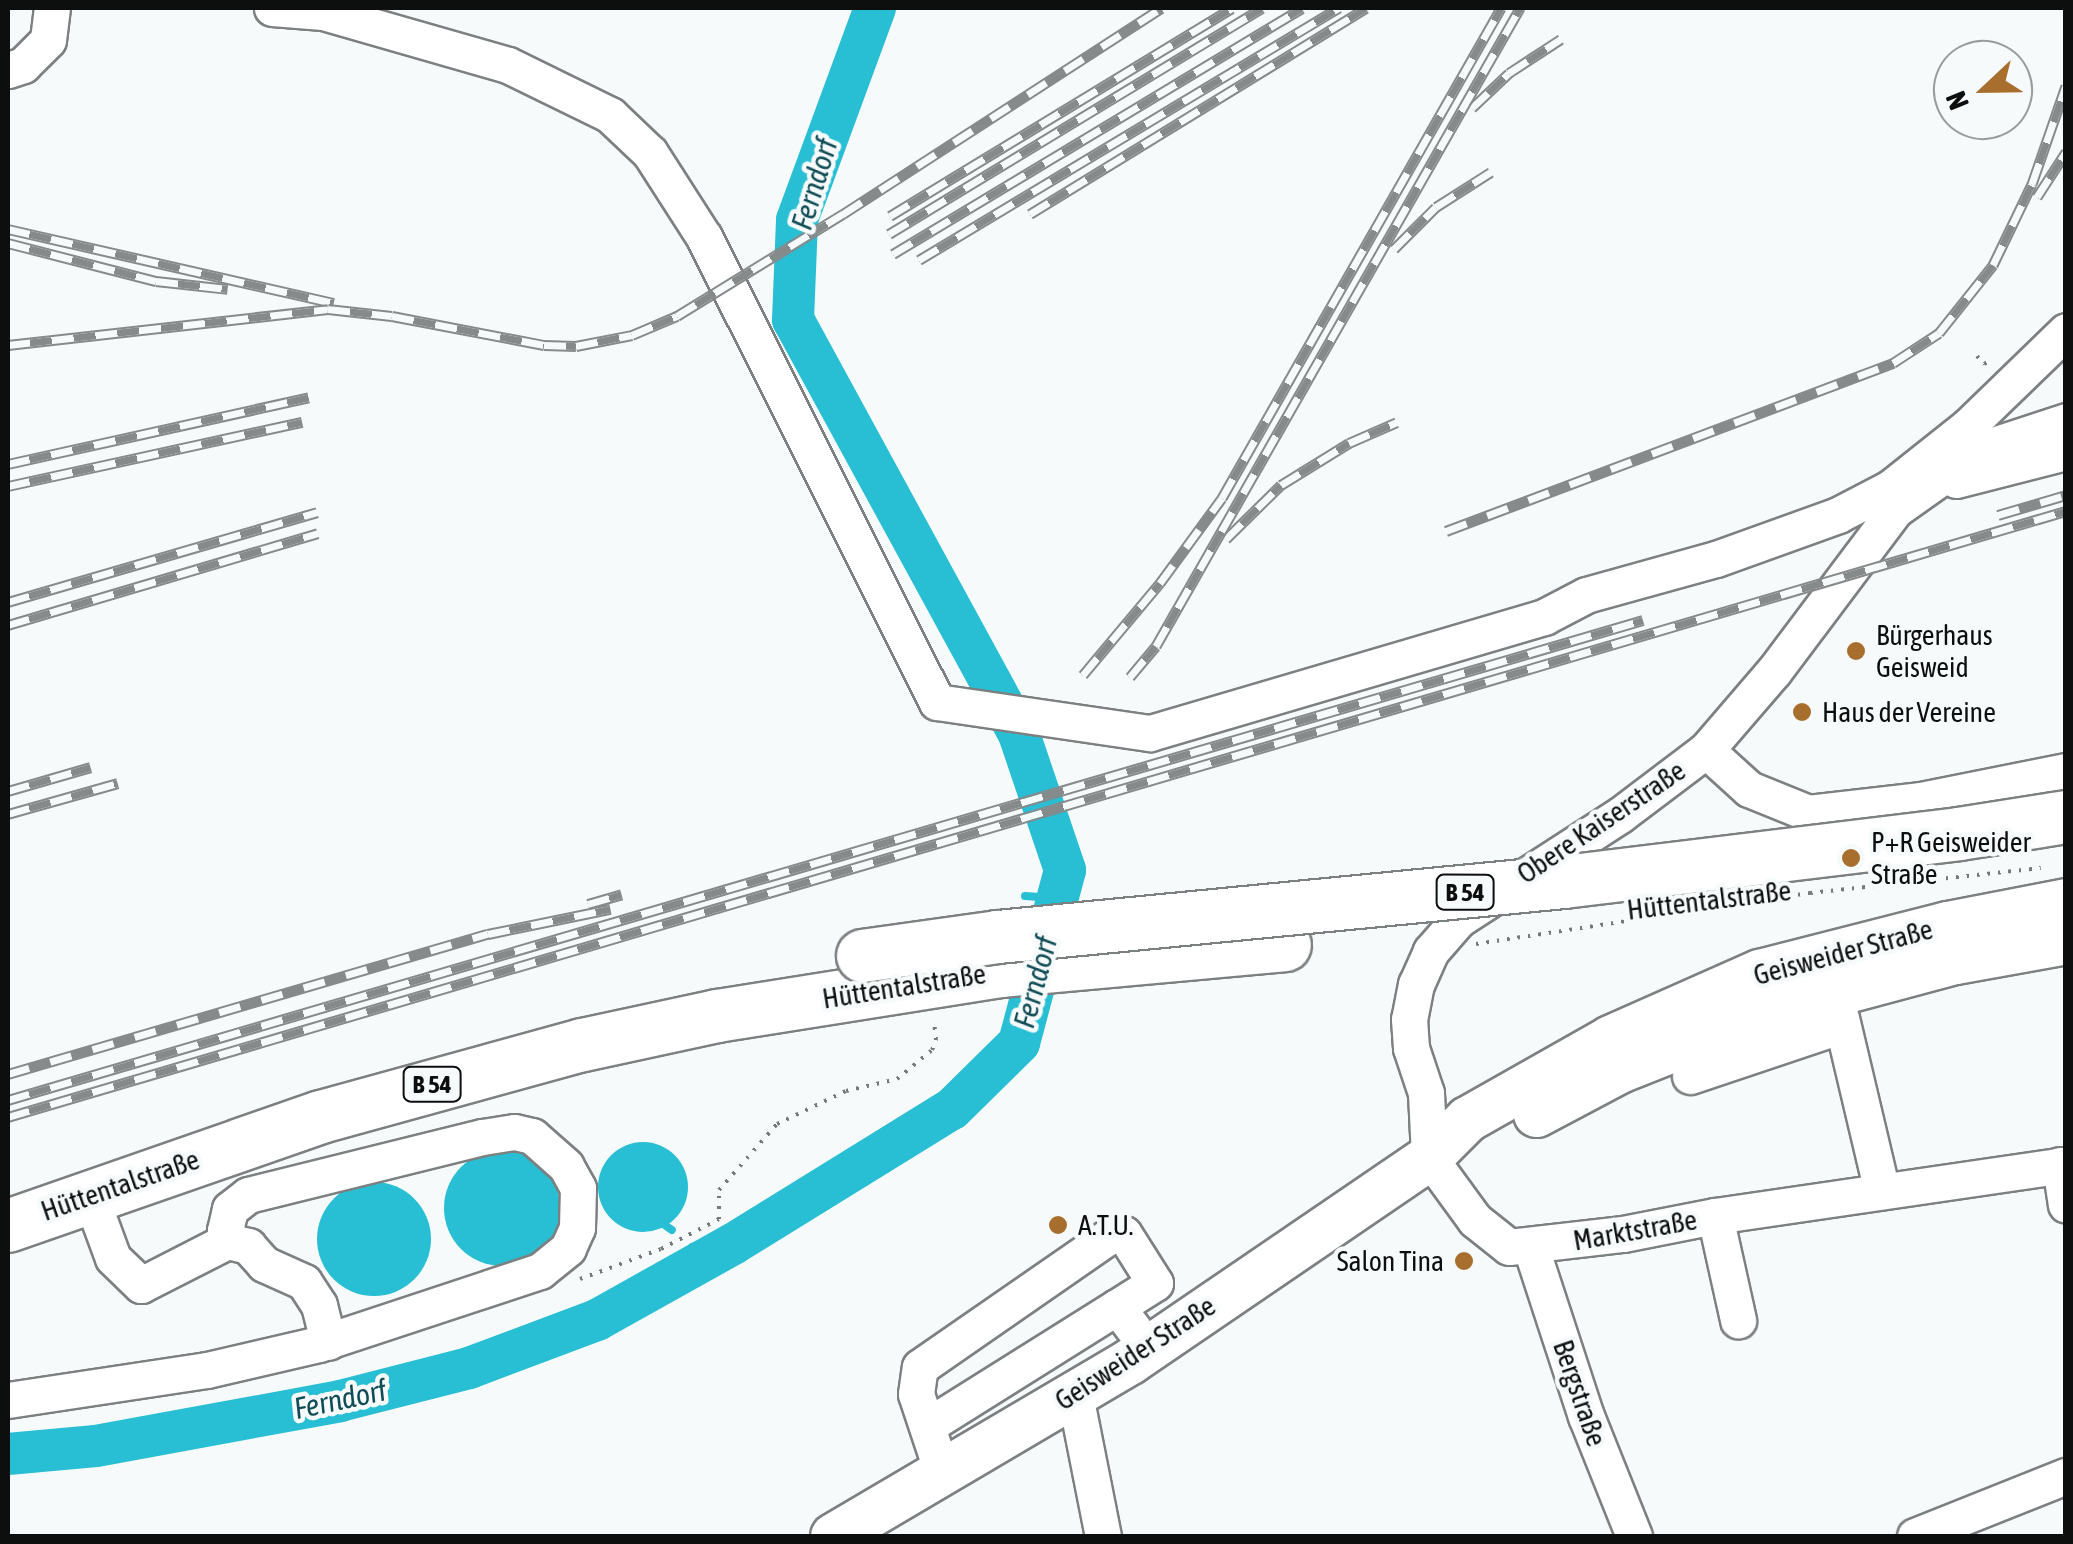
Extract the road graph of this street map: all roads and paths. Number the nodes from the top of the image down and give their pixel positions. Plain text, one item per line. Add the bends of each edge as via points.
1 (52, 8) edge
2 (272, 8) edge
3 (8, 70) edge
4 (2066, 331) edge
5 (2066, 421) edge
6 (2066, 452) edge
7 (1926, 488) junction
8 (1706, 750) junction
9 (2066, 771) edge
10 (2066, 816) edge
11 (2062, 873) edge
12 (2066, 941) edge
13 (1431, 951) junction
14 (866, 973) junction
15 (1690, 1076) dead end
16 (1428, 1157) junction
17 (2063, 1165) edge
18 (8, 1188) edge
19 (1882, 1191) junction
20 (2066, 1205) edge
21 (1715, 1216) junction
22 (99, 1220) dead end
23 (8, 1226) edge
24 (227, 1241) junction
25 (1531, 1248) junction
26 (1118, 1307) junction
27 (1738, 1320) dead end
28 (328, 1342) junction
29 (1148, 1348) junction
30 (1075, 1395) junction
31 (8, 1400) edge
32 (927, 1426) junction
33 (942, 1472) junction
34 (2066, 1476) edge
35 (833, 1536) edge
36 (1103, 1536) edge
37 (1634, 1536) edge
38 (1914, 1536) edge

1 - 3 street via 48,40
2 - 4 street via 323,12 508,66 610,115 650,153 704,237 936,702 1150,733 1544,617 1586,595 1716,560 1838,515 1890,488
5 - 7 street, Obere Kaiserstraße via 1981,448
6 - 7 street
7 - 8 street, Obere Kaiserstraße via 1895,510
8 - 9 street, Obere Kaiserstraße via 1749,789 1808,813 1920,800
8 - 13 street, Obere Kaiserstraße via 1460,919
10 - 14 highway, Hüttentalstraße / B 54, bridge via 1564,882 998,937
11 - 13 path via 1810,893
11 - 14 highway, Hüttentalstraße / B 54 via 1001,972
11 - 16 main road, Geisweider Straße via 1947,924 1759,972 1594,1047 1467,1119
12 - 16 main road, Geisweider Straße via 1956,961 1768,1011 1619,1070 1478,1144
13 - 16 street, Obere Kaiserstraße via 1408,1019 1426,1093
14 - 18 highway, Hüttentalstraße / B 54 via 576,1012 198,1120
14 - 23 highway, Hüttentalstraße / B 54 via 717,1016 470,1073 194,1159
15 - 19 street via 1841,1022
16 - 25 street via 1475,1220 1509,1247
16 - 29 main road, Geisweider Straße
17 - 19 street, Marktstraße
17 - 20 street
19 - 21 street, Marktstraße
21 - 25 street, Marktstraße
21 - 27 street
22 - 24 street via 113,1258 141,1285
24 - 28 street via 248,1246 264,1264 304,1282 319,1305
24 - 28 street via 230,1208 248,1195 482,1137 532,1136 566,1166 580,1208 577,1228 556,1261
25 - 37 street, Bergstraße
26 - 29 street
26 - 32 street
26 - 32 street via 1156,1283 1124,1234 1108,1237 920,1367 916,1394
28 - 31 street via 208,1370
29 - 30 main road, Geisweider Straße
30 - 33 main road, Geisweider Straße
30 - 36 street
32 - 33 street
33 - 35 main road, Geisweider Straße
34 - 38 street

